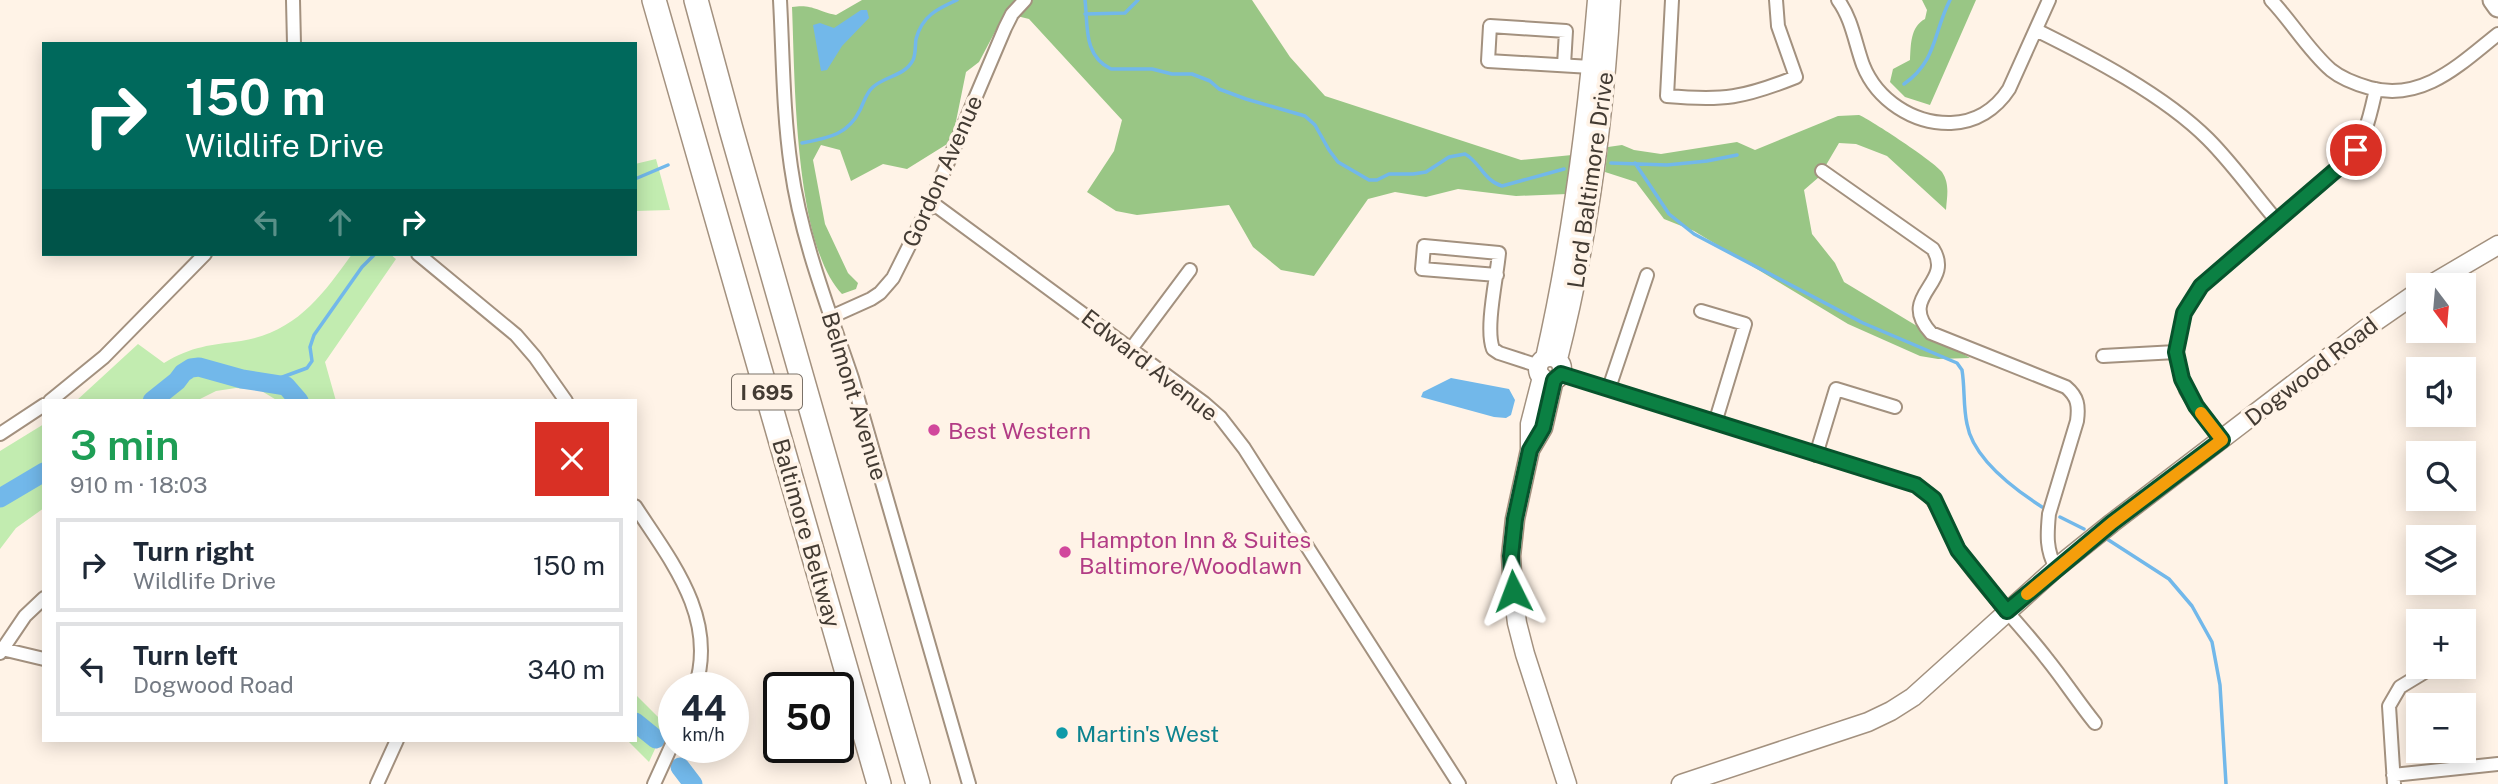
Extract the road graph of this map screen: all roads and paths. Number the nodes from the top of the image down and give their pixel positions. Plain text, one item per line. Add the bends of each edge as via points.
1 (293, 0) edge
2 (654, 0) edge
3 (696, 0) edge
4 (780, 0) edge
5 (1025, 0) edge
6 (1597, 0) edge
7 (1611, 0) edge
8 (1672, 0) edge
9 (1776, 0) edge
10 (1838, 0) edge
11 (2049, 0) edge
12 (2271, 0) edge
13 (2493, 0) edge
14 (2498, 7) edge
15 (2035, 30) junction
16 (2498, 34) edge
17 (295, 42) edge
18 (1564, 65) junction
19 (1591, 67) junction
20 (2376, 89) junction
21 (1822, 171) dead end
22 (932, 202) junction
23 (2277, 221) junction
24 (2498, 245) edge
25 (203, 256) edge
26 (420, 256) edge
27 (1190, 270) dead end
28 (2450, 273) edge
29 (1497, 275) junction
30 (1647, 275) dead end
31 (2406, 300) edge
32 (1701, 311) dead end
33 (831, 317) junction
34 (1130, 349) junction
35 (2176, 352) junction
36 (2104, 356) dead end
37 (1550, 369) junction
38 (1609, 388) junction
39 (52, 399) edge
40 (565, 399) edge
41 (42, 406) edge
42 (1895, 407) dead end
43 (1715, 423) junction
44 (0, 434) edge
45 (2222, 440) junction
46 (1816, 455) junction
47 (637, 509) edge
48 (2056, 568) junction
49 (42, 600) edge
50 (2007, 611) junction
51 (1, 651) edge
52 (42, 659) edge
53 (699, 672) edge
54 (2413, 679) edge
55 (2095, 723) dead end
56 (393, 742) edge
57 (664, 763) edge
58 (2498, 764) edge
59 (2394, 780) edge
60 (377, 784) edge
61 (654, 784) edge
62 (879, 784) edge
63 (918, 784) edge
64 (969, 784) edge
65 (1459, 784) edge
66 (1567, 784) edge
67 (1681, 784) edge

1 - 17 street
2 - 62 highway, Baltimore Beltway / I 695
3 - 63 highway, Baltimore Beltway / I 695
4 - 33 street, Belmont Avenue via 791,168
5 - 22 street, Gordon Avenue via 1005,28
6 - 19 main road, Lord Baltimore Drive
7 - 37 main road, Lord Baltimore Drive via 1594,182 1576,286
8 - 9 street via 1667,96 1724,99 1756,93 1796,77 1778,26
10 - 15 street via 1863,65 1880,93 1906,113 1941,123 1976,117 2001,102
11 - 15 street
12 - 20 street via 2332,71
13 - 14 main road
15 - 23 street via 2096,60 2190,122
16 - 20 street via 2433,82 2406,90
18 - 18 street via 1488,61 1490,26 1566,31
18 - 19 street
19 - 37 main road, Lord Baltimore Drive
20 - 23 street via 2368,125 2356,150
21 - 48 street via 1933,249 1940,267 1918,311 1931,333 2073,393 2077,421 2047,530 2049,556
22 - 33 street, Gordon Avenue via 887,286 871,299
22 - 34 street, Edward Avenue
23 - 35 street via 2196,292 2184,313
24 - 28 main road
25 - 39 street via 104,356
26 - 40 street via 516,335
27 - 34 street
29 - 29 street via 1499,253 1424,246 1422,269
29 - 37 street via 1490,338 1493,349
30 - 38 street
31 - 45 main road, Dogwood Road
32 - 43 street via 1745,324
33 - 64 street, Belmont Avenue
34 - 65 street, Edward Avenue via 1204,402 1232,431
35 - 36 street
35 - 45 street via 2186,390
37 - 38 street
37 - 66 main road, Lord Baltimore Drive via 1543,428 1530,450 1511,556 1517,623
38 - 43 street
41 - 44 street
42 - 46 street via 1836,389
43 - 46 street
45 - 48 main road, Dogwood Road
46 - 50 street via 1925,491 1940,508 1966,562
47 - 53 street via 685,583 697,615
48 - 50 main road, Dogwood Road
49 - 51 street
50 - 55 street
50 - 67 main road, Dogwood Road via 1938,677 1891,711 1836,734
51 - 52 street
54 - 59 street via 2400,687 2389,706
56 - 60 street
57 - 61 street
58 - 59 street

